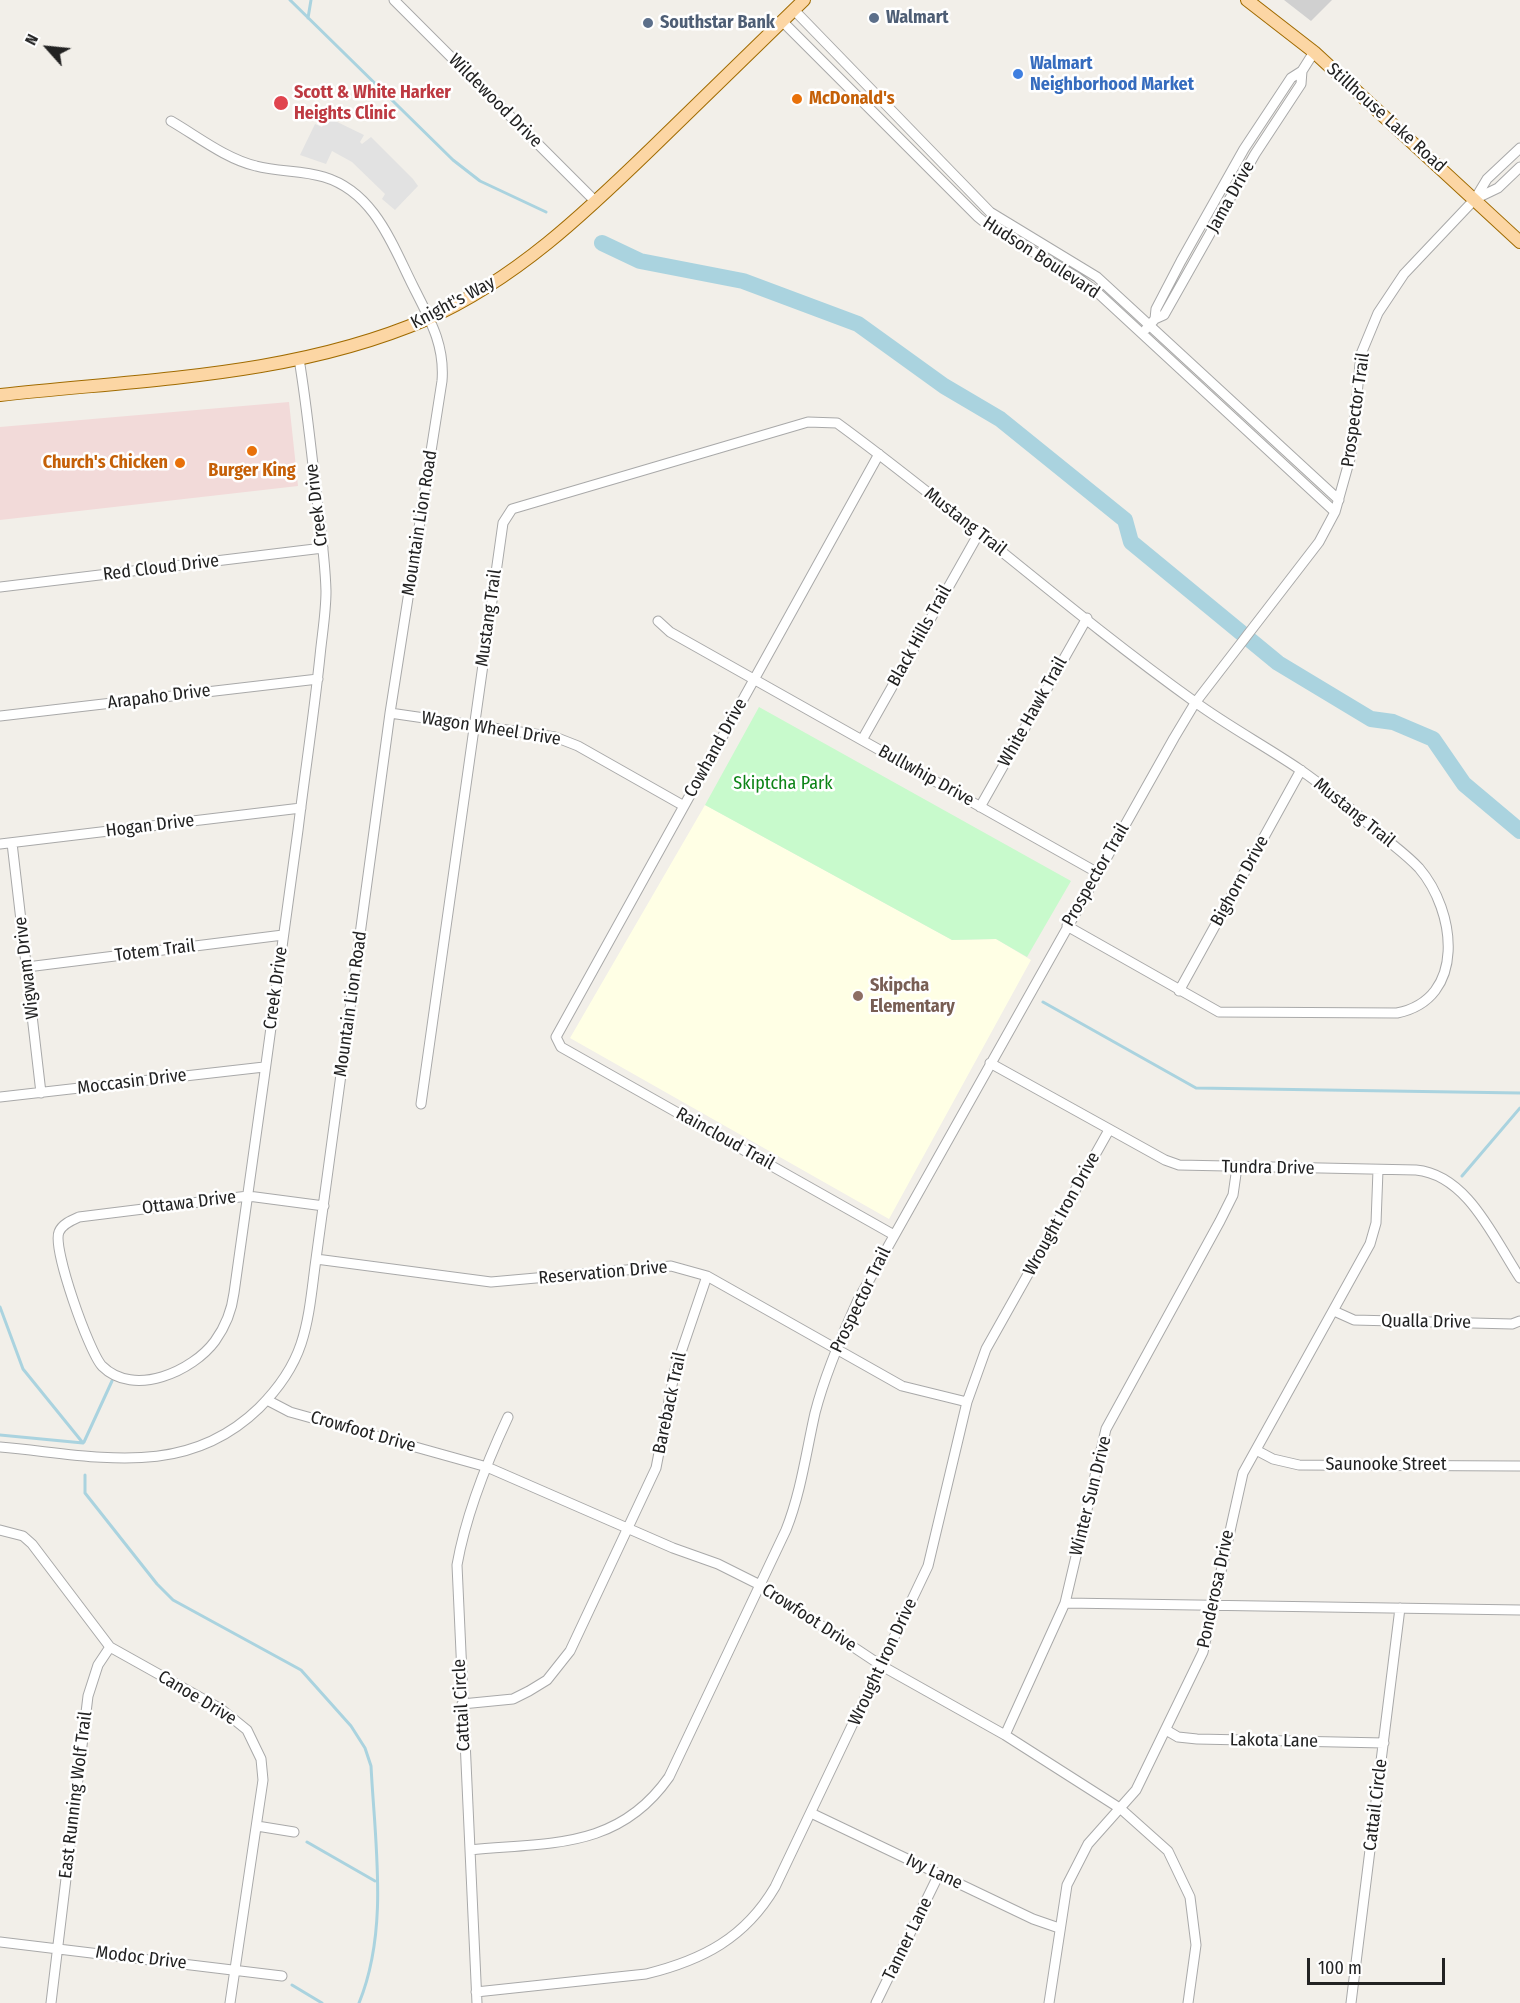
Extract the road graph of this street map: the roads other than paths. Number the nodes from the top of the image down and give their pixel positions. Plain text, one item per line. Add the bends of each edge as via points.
1 (394, 0) edge
2 (804, 0) edge
3 (1247, 0) edge
4 (794, 10) junction
5 (782, 21) junction
6 (1314, 52) junction
7 (853, 70) junction
8 (843, 81) junction
9 (900, 120) junction
10 (171, 121) dead end
11 (891, 128) junction
12 (1520, 148) edge
13 (1520, 167) edge
14 (963, 186) junction
15 (955, 193) junction
16 (1475, 199) junction
17 (596, 202) junction
18 (1520, 242) edge
19 (430, 318) junction
20 (1152, 322) junction
21 (1142, 333) junction
22 (299, 359) junction
23 (0, 395) edge
24 (879, 454) junction
25 (1339, 500) junction
26 (1335, 512) junction
27 (979, 533) junction
28 (323, 548) junction
29 (0, 587) edge
30 (1087, 618) junction
31 (658, 621) dead end
32 (318, 679) junction
33 (754, 680) junction
34 (1195, 703) junction
35 (390, 714) junction
36 (0, 716) edge
37 (473, 726) junction
38 (862, 740) junction
39 (1301, 770) junction
40 (684, 806) junction
41 (980, 807) junction
42 (301, 808) junction
43 (12, 843) junction
44 (0, 844) edge
45 (1098, 873) junction
46 (1067, 926) junction
47 (283, 935) junction
48 (27, 967) junction
49 (1179, 991) junction
50 (558, 1042) joint
51 (990, 1063) junction
52 (264, 1067) junction
53 (41, 1093) junction
54 (0, 1096) edge
55 (421, 1104) dead end
56 (1109, 1130) junction
57 (1237, 1167) junction
58 (1378, 1170) junction
59 (248, 1196) junction
60 (324, 1206) junction
61 (59, 1231) joint
62 (894, 1236) junction
63 (316, 1259) junction
64 (707, 1276) junction
65 (1520, 1278) edge
66 (1334, 1311) junction
67 (1520, 1321) edge
68 (836, 1349) junction
69 (267, 1400) junction
70 (967, 1402) junction
71 (508, 1417) dead end
72 (0, 1447) edge
73 (1256, 1450) junction
74 (1520, 1466) edge
75 (487, 1467) junction
76 (0, 1530) edge
77 (630, 1530) junction
78 (760, 1585) junction
79 (1065, 1603) junction
80 (1212, 1606) junction
81 (1400, 1608) junction
82 (1520, 1610) edge
83 (110, 1647) junction
84 (882, 1666) junction
85 (462, 1704) junction
86 (1166, 1730) junction
87 (1005, 1735) junction
88 (1384, 1743) junction
89 (1121, 1809) junction
90 (811, 1813) junction
91 (257, 1826) junction
92 (294, 1832) dead end
93 (470, 1850) junction
94 (939, 1874) junction
95 (1059, 1928) junction
96 (0, 1942) edge
97 (58, 1948) junction
98 (235, 1969) junction
99 (282, 1976) dead end
100 (476, 1992) junction
101 (51, 2003) edge
102 (230, 2003) edge
103 (477, 2003) edge
104 (876, 2003) edge
105 (1049, 2003) edge
106 (1188, 2003) edge
107 (1351, 2003) edge

1 - 17 street, Wildewood Drive
2 - 4 main road, Knight's Way
3 - 6 main road, Stillhouse Lake Road
4 - 5 main road, Knight's Way
4 - 7 street, Hudson Boulevard
5 - 8 street, Hudson Boulevard
5 - 17 main road, Knight's Way
6 - 16 main road, Stillhouse Lake Road
6 - 20 street, Jama Drive via 1244,149 1181,261
7 - 8 street
7 - 9 street, Hudson Boulevard
8 - 11 street, Hudson Boulevard
9 - 11 street
9 - 14 street, Hudson Boulevard
10 - 19 street, Mountain Lion Road via 242,161 324,177 350,190 380,219
11 - 15 street, Hudson Boulevard
12 - 16 street, Prospector Trail via 1487,179
13 - 16 street, Prospector Trail via 1498,188
14 - 15 street
14 - 20 street, Hudson Boulevard via 998,219 1097,277
15 - 21 street, Hudson Boulevard via 989,226 1078,279
16 - 18 main road, Stillhouse Lake Road
16 - 25 street, Prospector Trail via 1404,274 1374,321 1361,354 1351,455
17 - 19 main road, Knight's Way via 504,276
19 - 22 main road, Knight's Way
19 - 35 street, Mountain Lion Road via 443,363 442,381
20 - 21 street, Jama Drive
20 - 25 street, Hudson Boulevard
21 - 26 street, Hudson Boulevard
22 - 23 main road, Knight's Way via 245,369
22 - 28 street, Creek Drive
24 - 27 street, Mustang Trail
24 - 33 street, Cowhand Drive
24 - 37 street, Mustang Trail via 837,423 807,422 513,508 503,523
25 - 26 street, Prospector Trail
26 - 34 street, Prospector Trail via 1319,542
27 - 30 street, Mustang Trail
27 - 38 street, Black Hills Trail
28 - 29 street, Red Cloud Drive
28 - 32 street, Creek Drive via 326,594
30 - 34 street, Mustang Trail
30 - 41 street, White Hawk Trail
31 - 33 street, Bullwhip Drive via 670,632
32 - 36 street, Arapaho Drive
32 - 42 street, Creek Drive
33 - 38 street, Bullwhip Drive
33 - 40 street, Cowhand Drive
34 - 39 street, Mustang Trail
34 - 45 street, Prospector Trail
35 - 37 street, Wagon Wheel Drive
35 - 60 street, Mountain Lion Road
37 - 40 street, Wagon Wheel Drive via 568,741
37 - 55 street, Mustang Trail
38 - 41 street, Bullwhip Drive
39 - 49 street, Bighorn Drive
39 - 49 street, Mustang Trail via 1418,867 1433,886 1449,940 1439,986 1414,1010 1397,1013 1219,1012
40 - 50 street, Cowhand Drive via 556,1037
41 - 45 street, Bullwhip Drive
42 - 43 street, Hogan Drive
42 - 47 street, Creek Drive
43 - 44 street, Hogan Drive
43 - 48 street, Wigwam Drive
45 - 46 street, Prospector Trail
46 - 49 street, Mustang Trail
46 - 51 street, Prospector Trail
47 - 48 street, Totem Trail
47 - 52 street, Creek Drive
48 - 53 street, Wigwam Drive
50 - 62 street, Raincloud Trail
51 - 56 street, Tundra Drive
51 - 62 street, Prospector Trail
52 - 53 street, Moccasin Drive
52 - 59 street, Creek Drive
53 - 54 street, Moccasin Drive
56 - 57 street, Tundra Drive via 1179,1165
56 - 70 street, Wrought Iron Drive via 986,1349
57 - 58 street, Tundra Drive
57 - 79 street, Winter Sun Drive via 1233,1195 1220,1221 1106,1429
58 - 65 street, Tundra Drive via 1429,1172 1454,1184
58 - 66 street, Ponderosa Drive via 1376,1223 1362,1260
59 - 60 street, Ottawa Drive
59 - 61 street, Ottawa Drive via 79,1217
59 - 61 street, Creek Drive via 232,1304 217,1340 188,1365 147,1380 116,1376 94,1354 70,1292 57,1246
60 - 63 street, Mountain Lion Road
62 - 68 street, Prospector Trail
63 - 64 street, Reservation Drive via 491,1282 670,1266
63 - 69 street, Mountain Lion Road via 301,1345 282,1382
64 - 68 street, Reservation Drive
64 - 77 street, Bareback Trail via 679,1353 656,1468
66 - 67 street, Qualla Drive via 1354,1320 1512,1324
66 - 73 street, Ponderosa Drive
68 - 70 street, Reservation Drive via 902,1386
68 - 78 street, Prospector Trail via 816,1413 795,1508
69 - 72 street, Mountain Lion Road via 231,1432 168,1457 144,1459
69 - 75 street, Crowfoot Drive via 290,1412
70 - 84 street, Wrought Iron Drive via 928,1566
71 - 75 street, Cattail Circle
73 - 74 street, Saunooke Street via 1299,1465
73 - 80 street, Ponderosa Drive via 1238,1489
75 - 77 street, Crowfoot Drive
75 - 85 street, Cattail Circle via 462,1538 457,1565
76 - 83 street, Canoe Drive via 23,1536 32,1544
77 - 78 street, Crowfoot Drive
77 - 85 street, Bareback Trail via 570,1651 547,1680 513,1699
78 - 84 street, Crowfoot Drive
78 - 93 street, Prospector Trail via 669,1777 647,1804 610,1829 583,1838
79 - 80 street
79 - 87 street, Winter Sun Drive
80 - 81 street
80 - 86 street, Ponderosa Drive via 1203,1652
81 - 82 street
81 - 88 street, Cattail Circle
83 - 91 street, Canoe Drive via 221,1709 247,1730 261,1759 263,1780
83 - 97 street, East Running Wolf Trail via 98,1665 88,1696
84 - 87 street, Crowfoot Drive
84 - 90 street, Wrought Iron Drive
85 - 93 street, Cattail Circle
86 - 88 street, Lakota Lane via 1178,1737 1197,1739
86 - 89 street, Ponderosa Drive via 1136,1790
87 - 89 street, Crowfoot Drive
88 - 107 street, Cattail Circle
89 - 95 street, Ponderosa Drive via 1101,1827 1077,1863 1067,1885
89 - 106 street, Crowfoot Drive via 1168,1851 1190,1897 1196,1945
90 - 94 street, Ivy Lane
90 - 100 street, Wrought Iron Drive via 766,1903 754,1920 721,1945 673,1968 646,1974
91 - 92 street
91 - 98 street, Canoe Drive
93 - 100 street, Cattail Circle
94 - 95 street, Ivy Lane
94 - 104 street, Tanner Lane
95 - 105 street, Ponderosa Drive
96 - 97 street, Modoc Drive
97 - 98 street, Modoc Drive
97 - 101 street, East Running Wolf Trail
98 - 99 street, Modoc Drive
98 - 102 street, Canoe Drive
100 - 103 street, Cattail Circle

